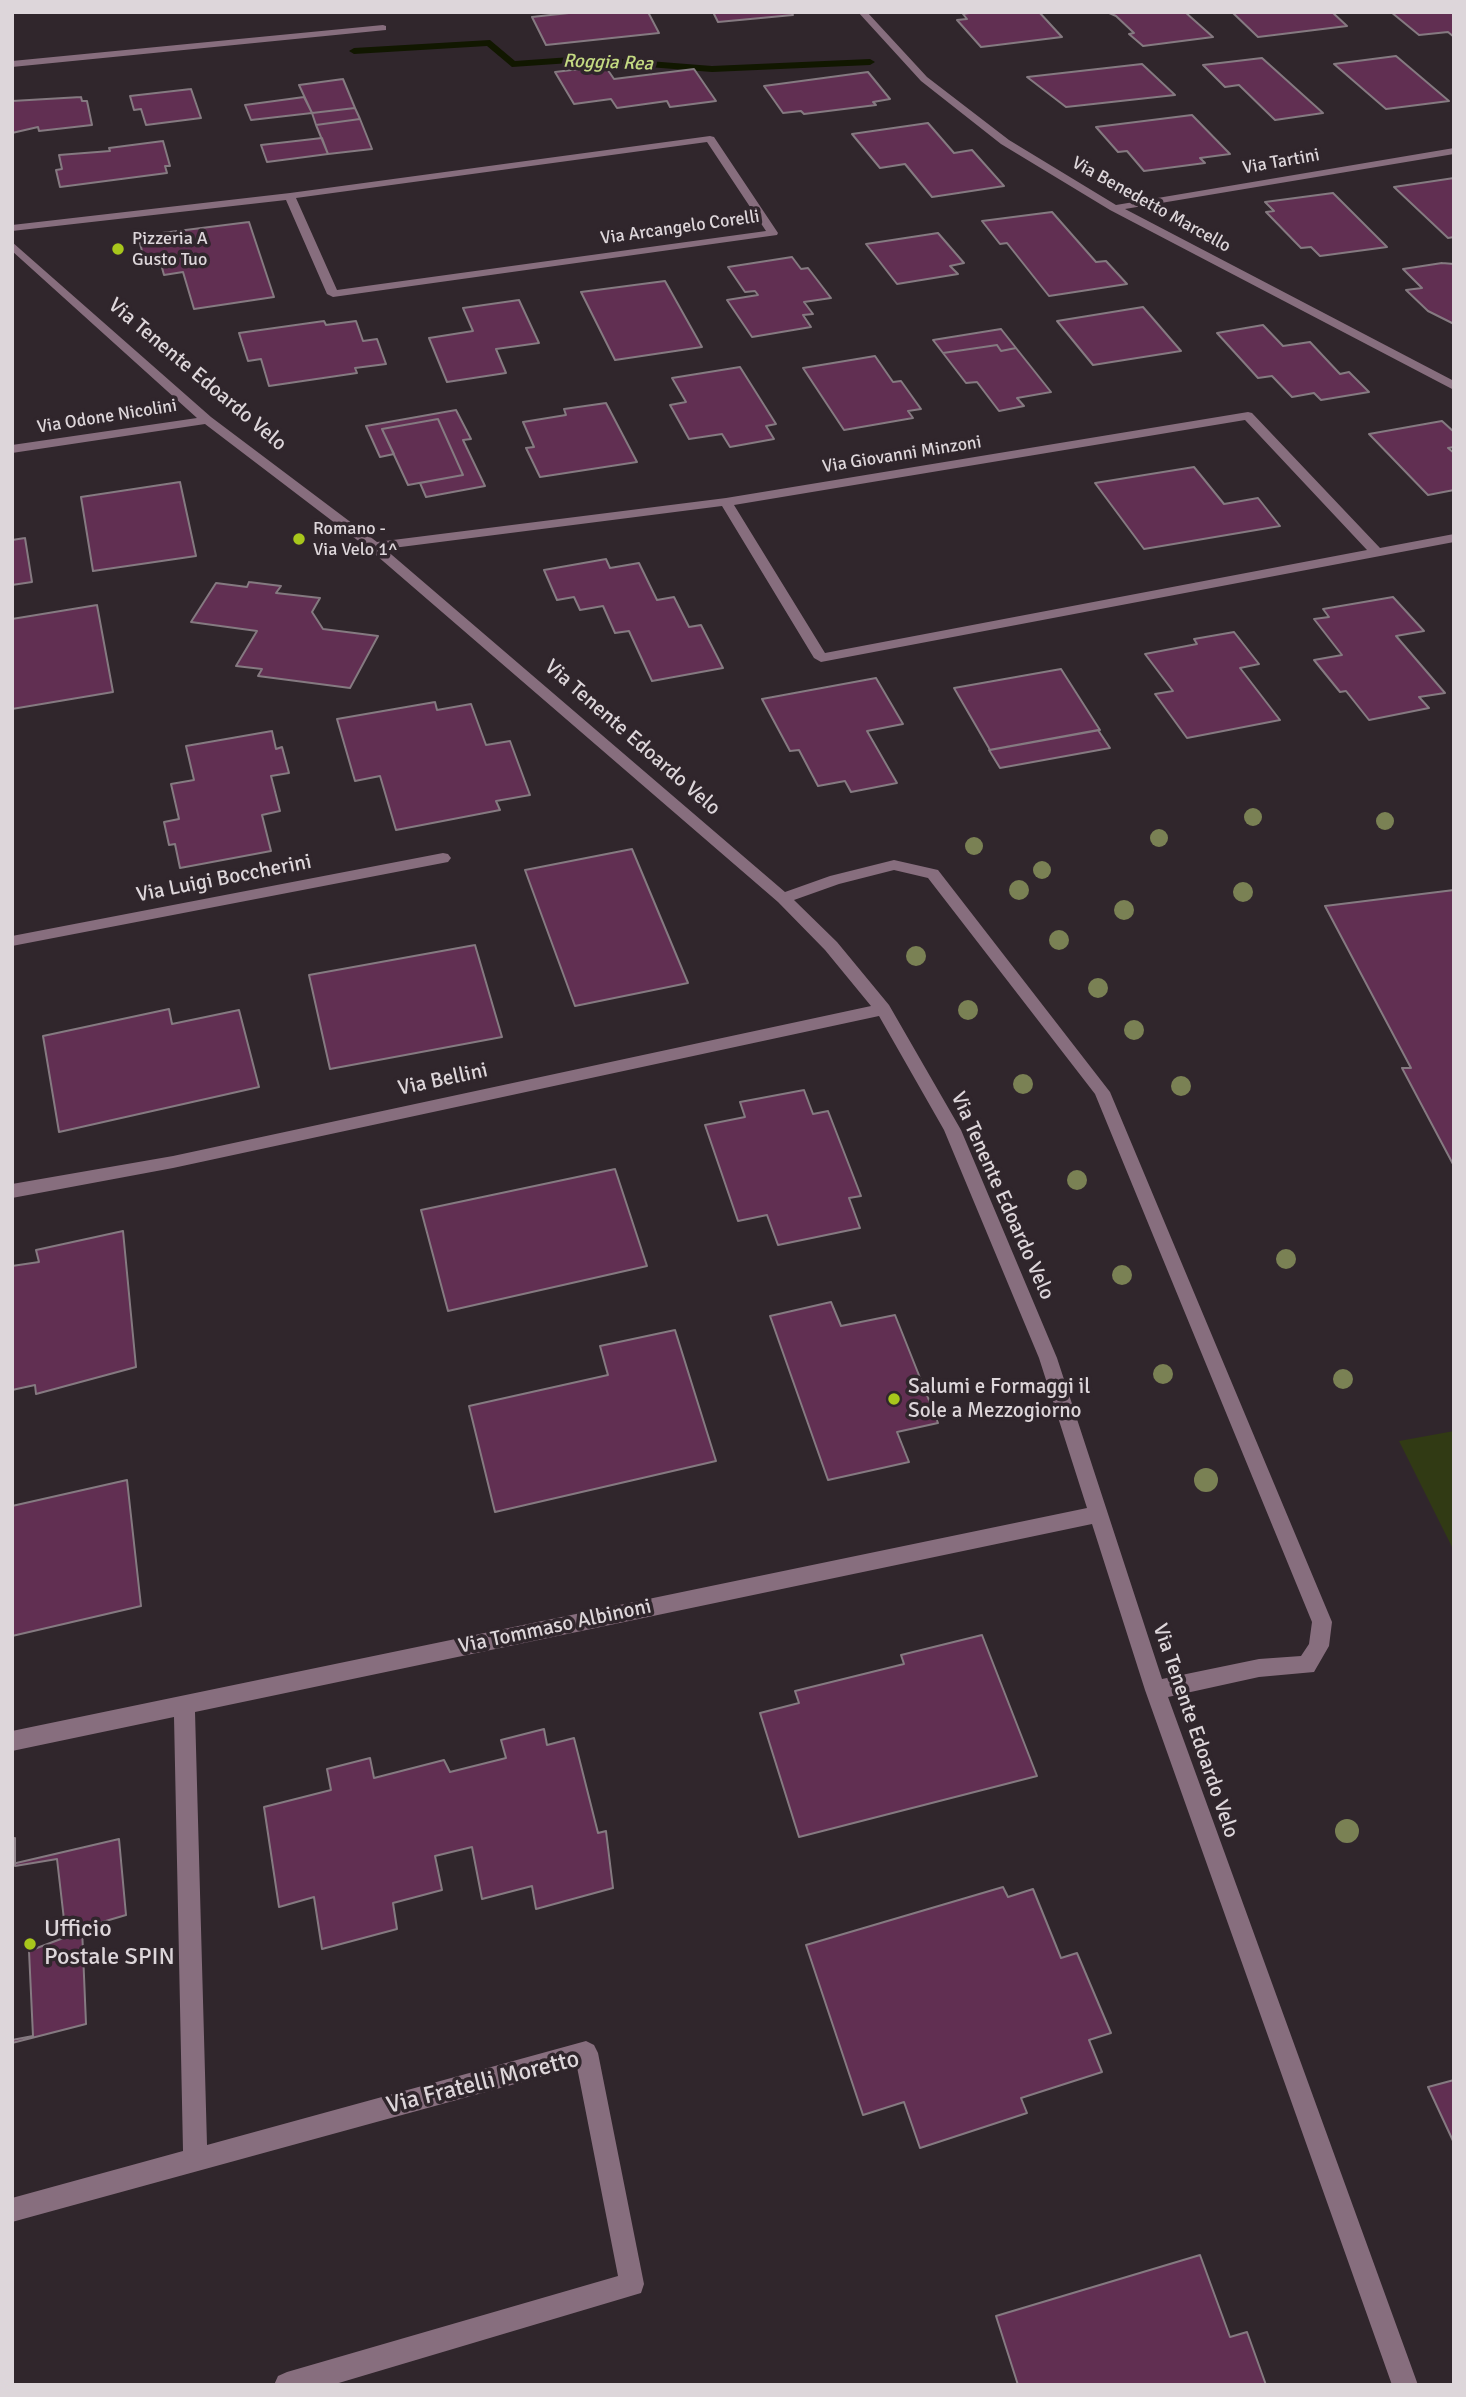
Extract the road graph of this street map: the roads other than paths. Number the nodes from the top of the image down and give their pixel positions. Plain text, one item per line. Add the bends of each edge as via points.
1 (862, 12) edge
2 (383, 28) dead end
3 (12, 64) edge
4 (1454, 151) edge
5 (290, 196) junction
6 (1114, 208) junction
7 (12, 228) edge
8 (12, 245) edge
9 (1454, 386) edge
10 (207, 420) junction
11 (12, 449) edge
12 (726, 502) junction
13 (1454, 538) edge
14 (374, 546) junction
15 (1377, 553) junction
16 (443, 858) dead end
17 (783, 898) junction
18 (12, 941) edge
19 (883, 1009) junction
20 (12, 1191) edge
21 (1098, 1514) junction
22 (1155, 1690) junction
23 (184, 1703) junction
24 (12, 1741) edge
25 (195, 2158) junction
26 (12, 2210) edge
27 (287, 2385) edge
28 (1405, 2385) edge

1 - 6 street, Via Benedetto Marcello via 924,79 965,111 1005,142
2 - 3 street
4 - 6 street, Via Tartini
5 - 5 street, Via Arcangelo Corelli via 333,294 773,233 710,139
5 - 7 street, Via Arcangelo Corelli
6 - 9 street, Via Benedetto Marcello
8 - 10 street, Via Tenente Edoardo Velo
10 - 11 street, Via Odone Nicolini
10 - 14 street, Via Tenente Edoardo Velo
12 - 14 street, Via Giovanni Minzoni
12 - 15 street, Via Giovanni Minzoni via 1248,415
12 - 15 street via 821,658
13 - 15 street
14 - 17 street, Via Tenente Edoardo Velo
16 - 18 street, Via Luigi Boccherini
17 - 19 street, Via Tenente Edoardo Velo via 831,946
17 - 22 street via 894,865 933,874 1102,1092 1322,1622 1319,1646 1307,1665 1259,1668
19 - 20 street, Via Bellini via 173,1162
19 - 21 street, Via Tenente Edoardo Velo via 952,1130 1048,1359
21 - 22 street, Via Tenente Edoardo Velo
21 - 23 street, Via Tommaso Albinoni
22 - 28 street, Via Tenente Edoardo Velo
23 - 24 street, Via Tommaso Albinoni
23 - 25 street
25 - 26 street, Via Fratelli Moretto
25 - 27 street, Via Fratelli Moretto via 586,2053 632,2284

